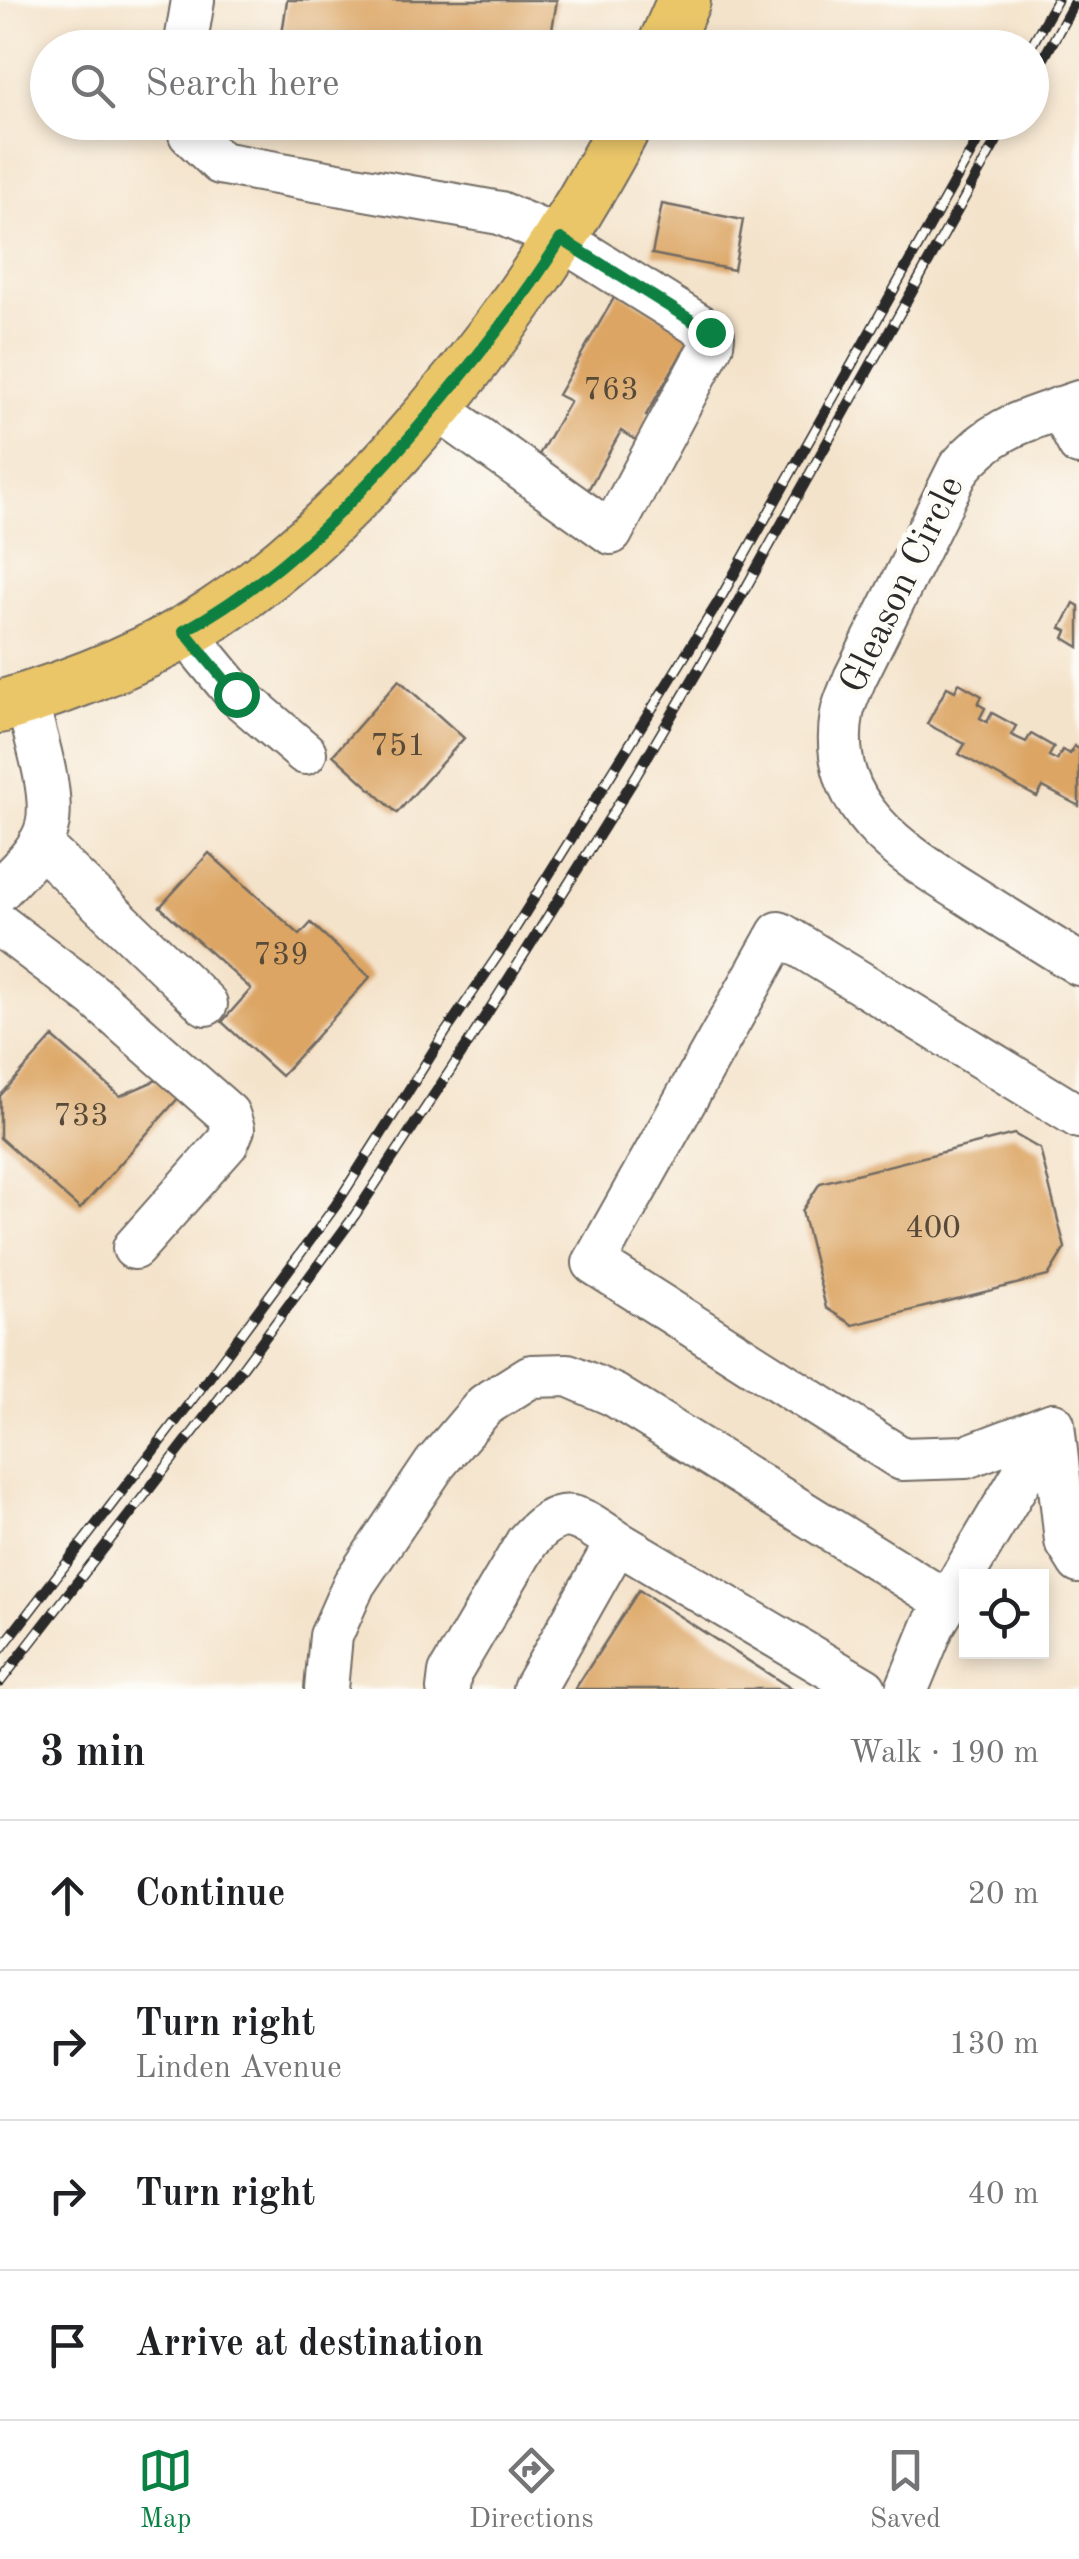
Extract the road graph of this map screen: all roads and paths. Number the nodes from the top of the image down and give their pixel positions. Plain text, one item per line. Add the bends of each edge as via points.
1 (192, 0) edge
2 (684, 0) edge
3 (188, 30) edge
4 (671, 30) edge
5 (196, 140) edge
6 (616, 140) edge
7 (561, 239) junction
8 (436, 407) junction
9 (1073, 418) edge
10 (184, 631) junction
11 (13, 703) edge
12 (305, 753) dead end
13 (39, 844) junction
14 (0, 890) edge
15 (0, 925) edge
16 (1079, 964) edge
17 (206, 1004) dead end
18 (1079, 1117) edge
19 (134, 1248) dead end
20 (1053, 1424) junction
21 (617, 1542) junction
22 (1079, 1562) edge
23 (947, 1602) junction
24 (326, 1689) edge
25 (448, 1689) edge
26 (534, 1689) edge
27 (865, 1689) edge
28 (907, 1689) edge

1 - 3 street
2 - 4 main road
5 - 7 street via 220,163 500,213
6 - 7 main road
7 - 8 main road
7 - 8 street via 713,336 611,532
8 - 10 main road via 312,540
9 - 16 street, Gleason Circle via 994,434 958,468 855,678 842,712 841,747 863,812 890,842
10 - 11 main road via 106,670
10 - 12 street via 236,694
11 - 13 street via 46,784 47,825
13 - 14 street
13 - 17 street
15 - 19 street via 94,996 228,1114 233,1129 227,1143
18 - 20 street via 779,933 594,1263 902,1460 966,1457
20 - 22 street via 1066,1541
20 - 23 street
21 - 25 street via 570,1515 539,1528 450,1673
21 - 26 street
21 - 27 street
23 - 24 street via 614,1395 568,1374 531,1376 485,1406 435,1464 354,1584 330,1636
23 - 28 street

